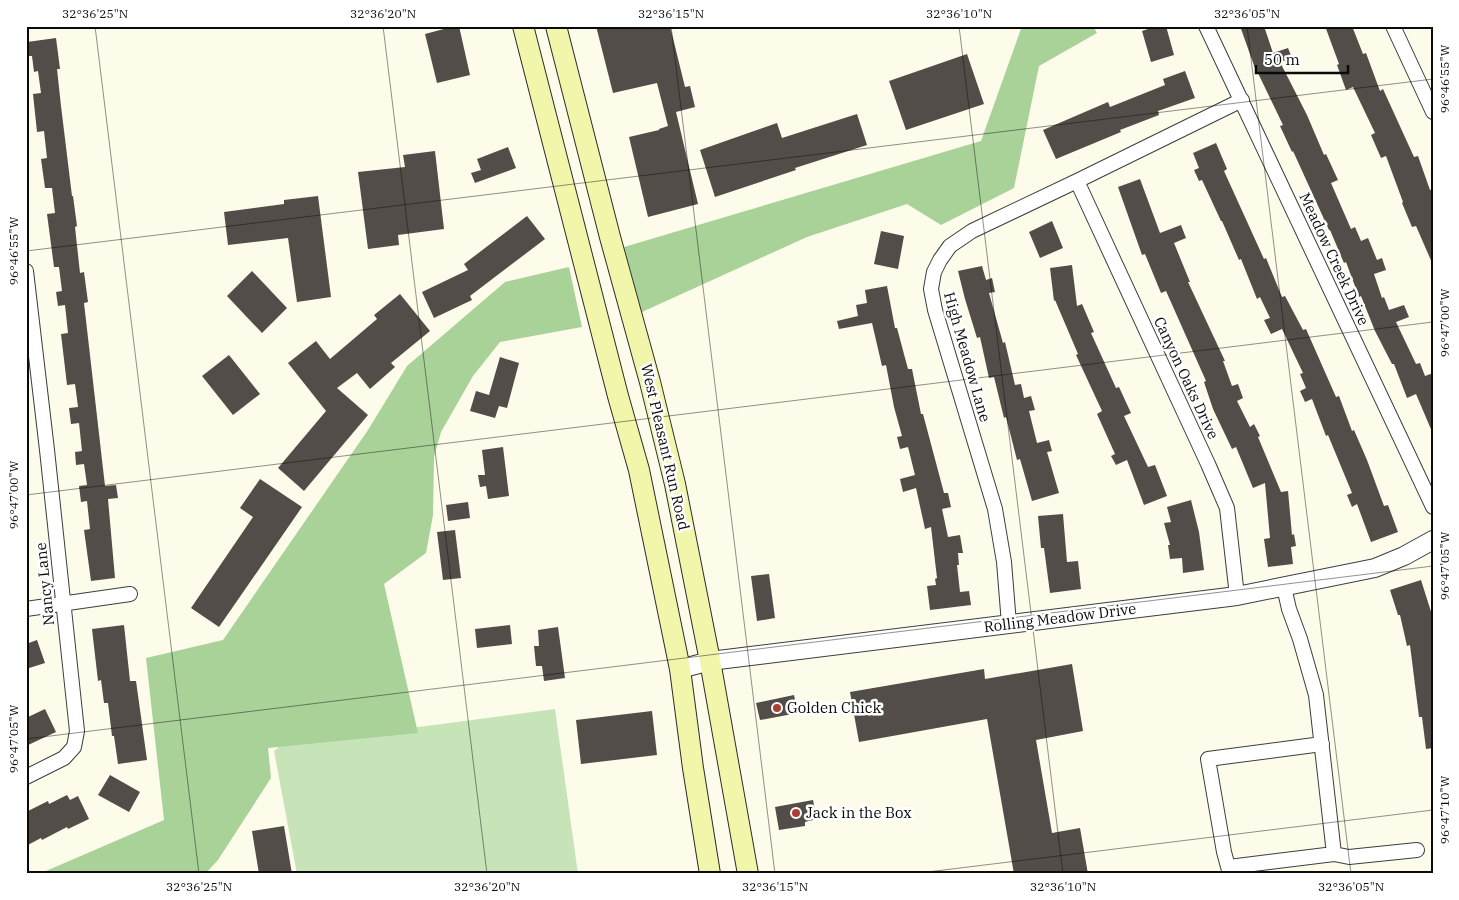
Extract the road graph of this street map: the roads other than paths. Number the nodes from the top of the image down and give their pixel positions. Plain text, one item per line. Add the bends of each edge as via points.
1 (523, 26) edge
2 (556, 26) edge
3 (1206, 26) edge
4 (1393, 26) edge
5 (1242, 100) junction
6 (1433, 112) edge
7 (591, 164) junction
8 (560, 172) junction
9 (1078, 181) junction
10 (26, 271) edge
11 (1433, 507) edge
12 (1433, 540) edge
13 (1284, 587) junction
14 (130, 594) dead end
15 (1237, 596) junction
16 (63, 604) junction
17 (26, 609) edge
18 (1009, 624) junction
19 (710, 661) junction
20 (680, 669) junction
21 (1322, 744) junction
22 (26, 777) edge
23 (1417, 850) dead end
24 (1334, 854) junction
25 (1230, 870) edge
26 (710, 874) edge
27 (748, 874) edge

1 - 8 main road, West Pleasant Run Road
2 - 7 main road, West Pleasant Run Road
3 - 5 street, Meadow Creek Drive
4 - 6 street
5 - 9 street, High Meadow Lane
5 - 11 street, Meadow Creek Drive
7 - 8 main road
7 - 19 main road, West Pleasant Run Road via 675,484
8 - 20 main road, West Pleasant Run Road via 638,470
9 - 15 street, Canyon Oaks Drive via 1227,508
9 - 18 street, High Meadow Lane via 972,230 950,246 934,272 931,289 995,509 1004,562
10 - 16 street, Nancy Lane
12 - 13 street, Rolling Meadow Drive via 1375,568
13 - 15 street, Rolling Meadow Drive
13 - 21 street via 1316,695
14 - 16 street
15 - 18 street, Rolling Meadow Drive
16 - 17 street
16 - 22 street, Nancy Lane via 76,739 74,747 64,758
18 - 19 street, Rolling Meadow Drive
19 - 20 street, Rolling Meadow Drive
19 - 27 main road, West Pleasant Run Road
20 - 26 main road, West Pleasant Run Road
21 - 24 street
21 - 25 street via 1208,758
23 - 24 street via 1349,857
24 - 25 street

